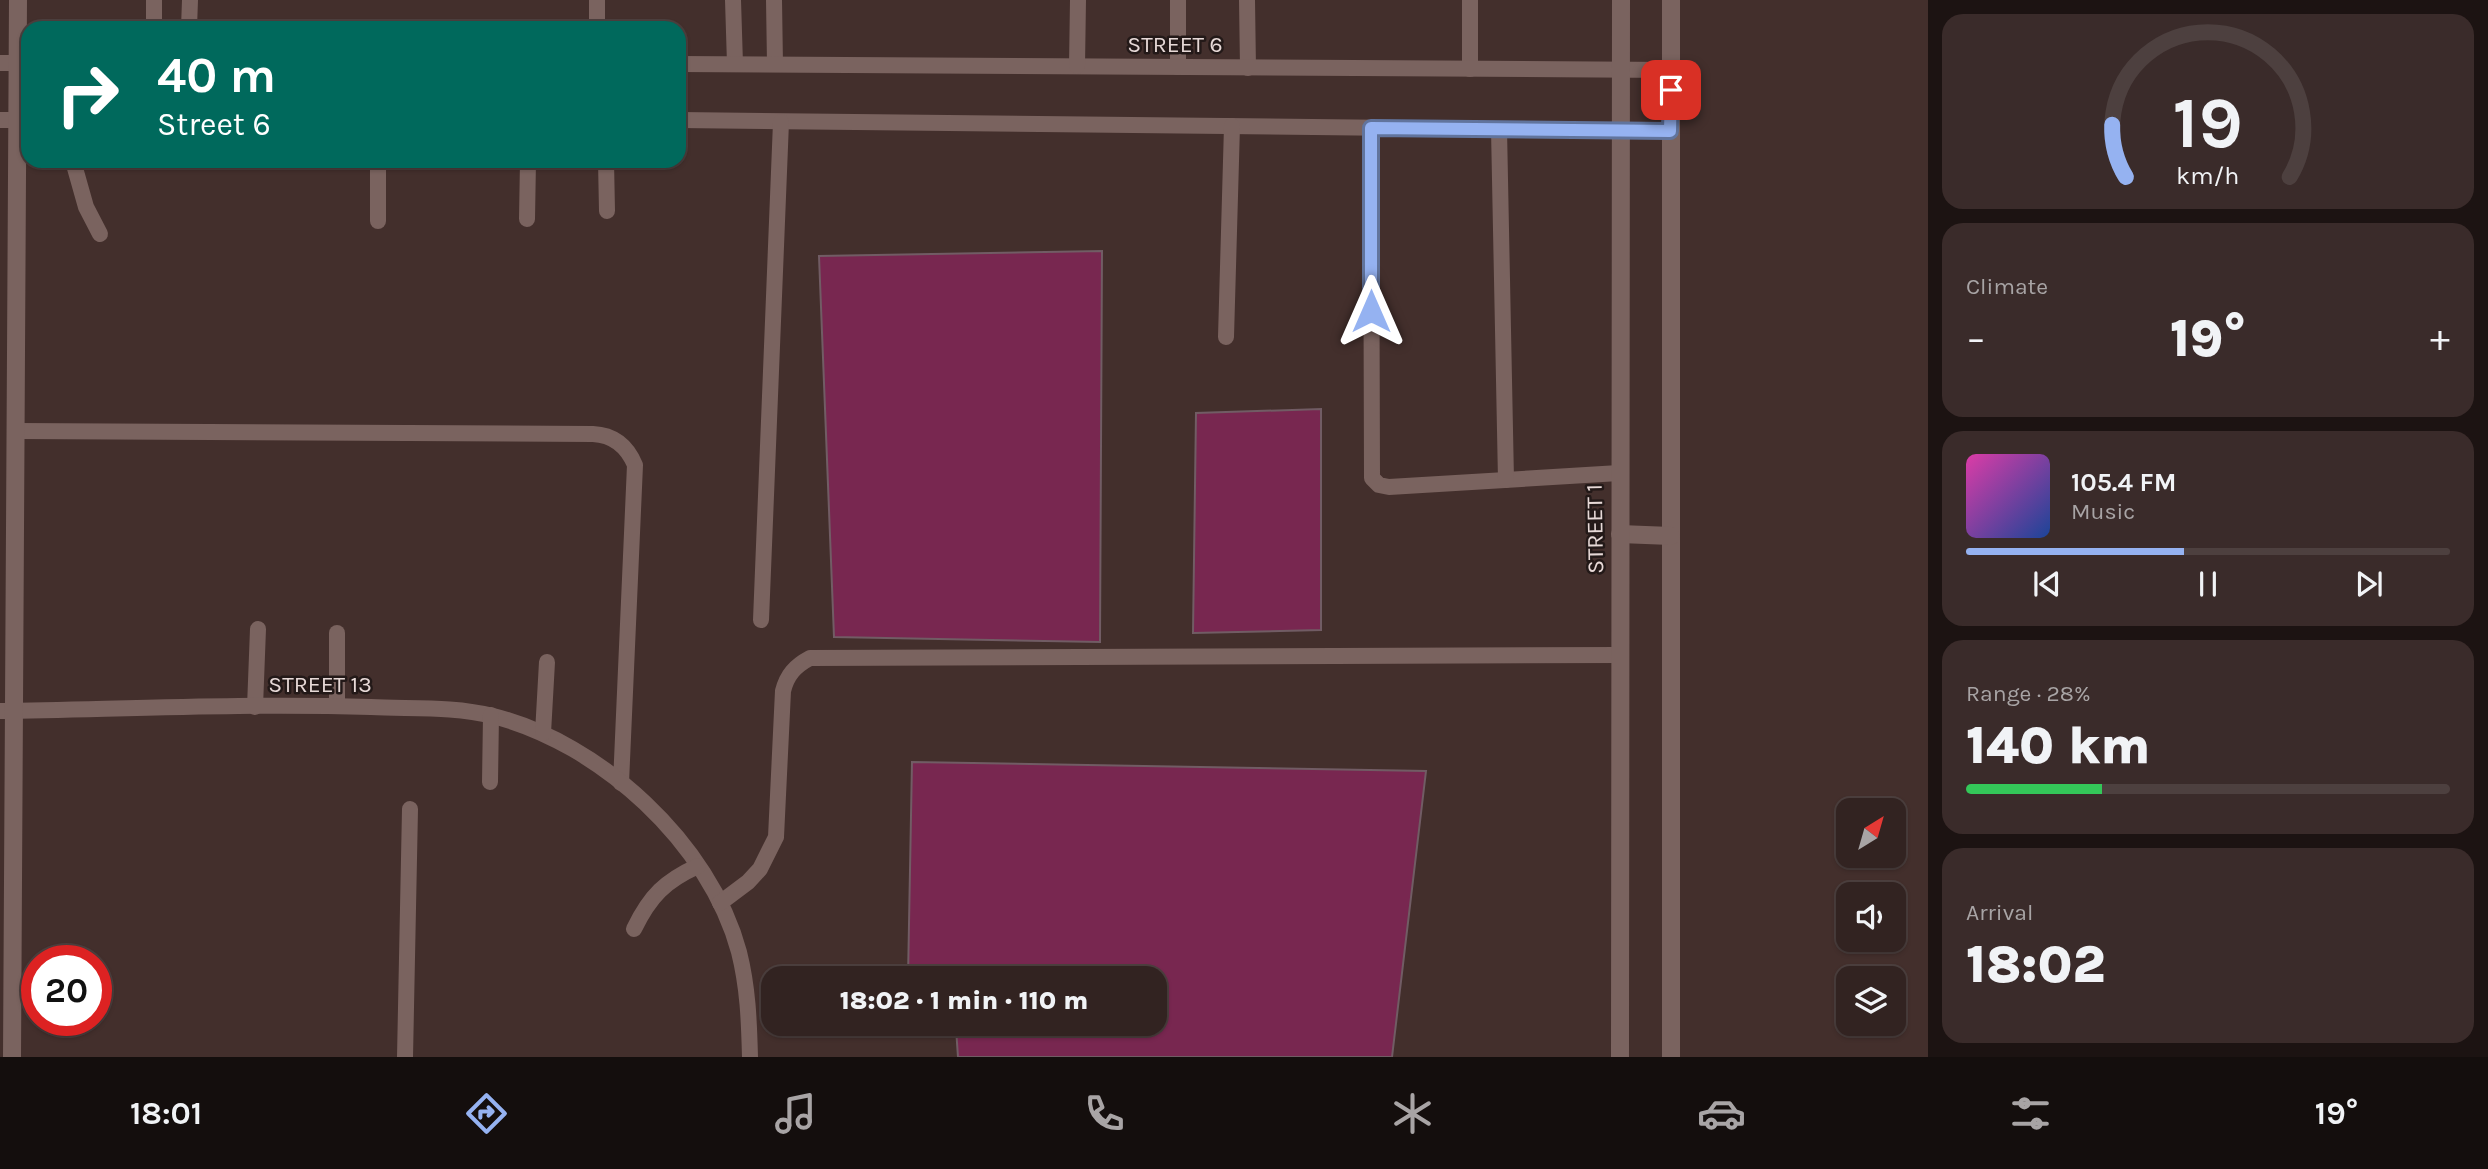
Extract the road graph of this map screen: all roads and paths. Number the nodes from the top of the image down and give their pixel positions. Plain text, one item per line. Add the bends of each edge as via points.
1 (18, 0) edge
2 (154, 0) edge
3 (190, 0) edge
4 (597, 0) edge
5 (733, 0) edge
6 (774, 0) edge
7 (1078, 0) edge
8 (1178, 0) edge
9 (1247, 0) edge
10 (1470, 0) edge
11 (1621, 0) edge
12 (1671, 0) edge
13 (154, 21) edge
14 (190, 21) edge
15 (597, 21) edge
16 (21, 38) edge
17 (0, 63) edge
18 (21, 63) edge
19 (686, 64) edge
20 (735, 64) junction
21 (775, 64) junction
22 (1077, 66) junction
23 (1178, 67) junction
24 (1248, 68) junction
25 (1470, 69) junction
26 (1671, 70) junction
27 (1622, 71) junction
28 (21, 77) edge
29 (15, 120) edge
30 (686, 120) edge
31 (781, 122) junction
32 (1232, 126) junction
33 (1371, 128) junction
34 (1499, 129) junction
35 (1621, 131) junction
36 (1670, 131) junction
37 (75, 168) edge
38 (378, 168) edge
39 (528, 168) edge
40 (606, 168) edge
41 (607, 211) dead end
42 (527, 219) dead end
43 (379, 221) dead end
44 (100, 234) dead end
45 (1226, 337) dead end
46 (17, 431) junction
47 (1619, 473) junction
48 (1506, 480) junction
49 (1620, 534) junction
50 (1671, 536) junction
51 (761, 620) dead end
52 (258, 629) dead end
53 (337, 633) dead end
54 (1621, 654) junction
55 (547, 662) dead end
56 (337, 706) junction
57 (256, 707) junction
58 (7, 711) edge
59 (491, 715) junction
60 (543, 733) junction
61 (490, 782) dead end
62 (621, 783) junction
63 (411, 809) dead end
64 (698, 866) junction
65 (720, 903) junction
66 (634, 929) dead end
67 (12, 1057) edge
68 (405, 1057) edge
69 (750, 1057) edge
70 (1620, 1057) edge
71 (1671, 1057) edge

1 - 16 street
2 - 13 lane
3 - 14 lane
4 - 15 lane
5 - 20 lane
6 - 21 lane
7 - 22 lane
8 - 23 lane
9 - 24 lane
10 - 25 lane
11 - 27 street, STREET 1
12 - 26 street
17 - 18 lane
19 - 20 lane, STREET 6
20 - 21 lane, STREET 6
21 - 22 lane, STREET 6
22 - 23 lane, STREET 6
23 - 24 lane, STREET 6
24 - 25 lane, STREET 6
25 - 27 lane, STREET 6
26 - 27 lane, STREET 6
26 - 36 street
27 - 35 street, STREET 1
28 - 29 street
29 - 46 street
30 - 31 lane
31 - 32 lane
31 - 51 lane
32 - 33 lane
32 - 45 lane
33 - 34 lane
33 - 48 lane via 1372,478 1389,487
34 - 35 lane
34 - 48 lane
35 - 36 lane
35 - 47 street, STREET 1
36 - 50 street
37 - 44 lane via 86,208
38 - 43 lane
39 - 42 lane
40 - 41 lane
46 - 58 street
46 - 62 lane via 604,434 614,439 635,465
47 - 48 lane
47 - 49 street, STREET 1
49 - 50 street
49 - 54 street, STREET 1
50 - 71 street
52 - 57 lane
53 - 56 lane
54 - 65 lane via 810,659 792,671 783,691 776,837 760,869
54 - 70 street, STREET 1
55 - 60 lane
56 - 57 lane, STREET 13
56 - 59 lane, STREET 13
57 - 58 lane, STREET 13
58 - 67 street
59 - 60 lane, STREET 13
59 - 61 lane
60 - 62 lane, STREET 13
62 - 64 lane, STREET 13 via 676,836
63 - 68 lane
64 - 65 lane, STREET 13
64 - 66 lane via 658,891
65 - 69 lane, STREET 13 via 738,950 749,1000

